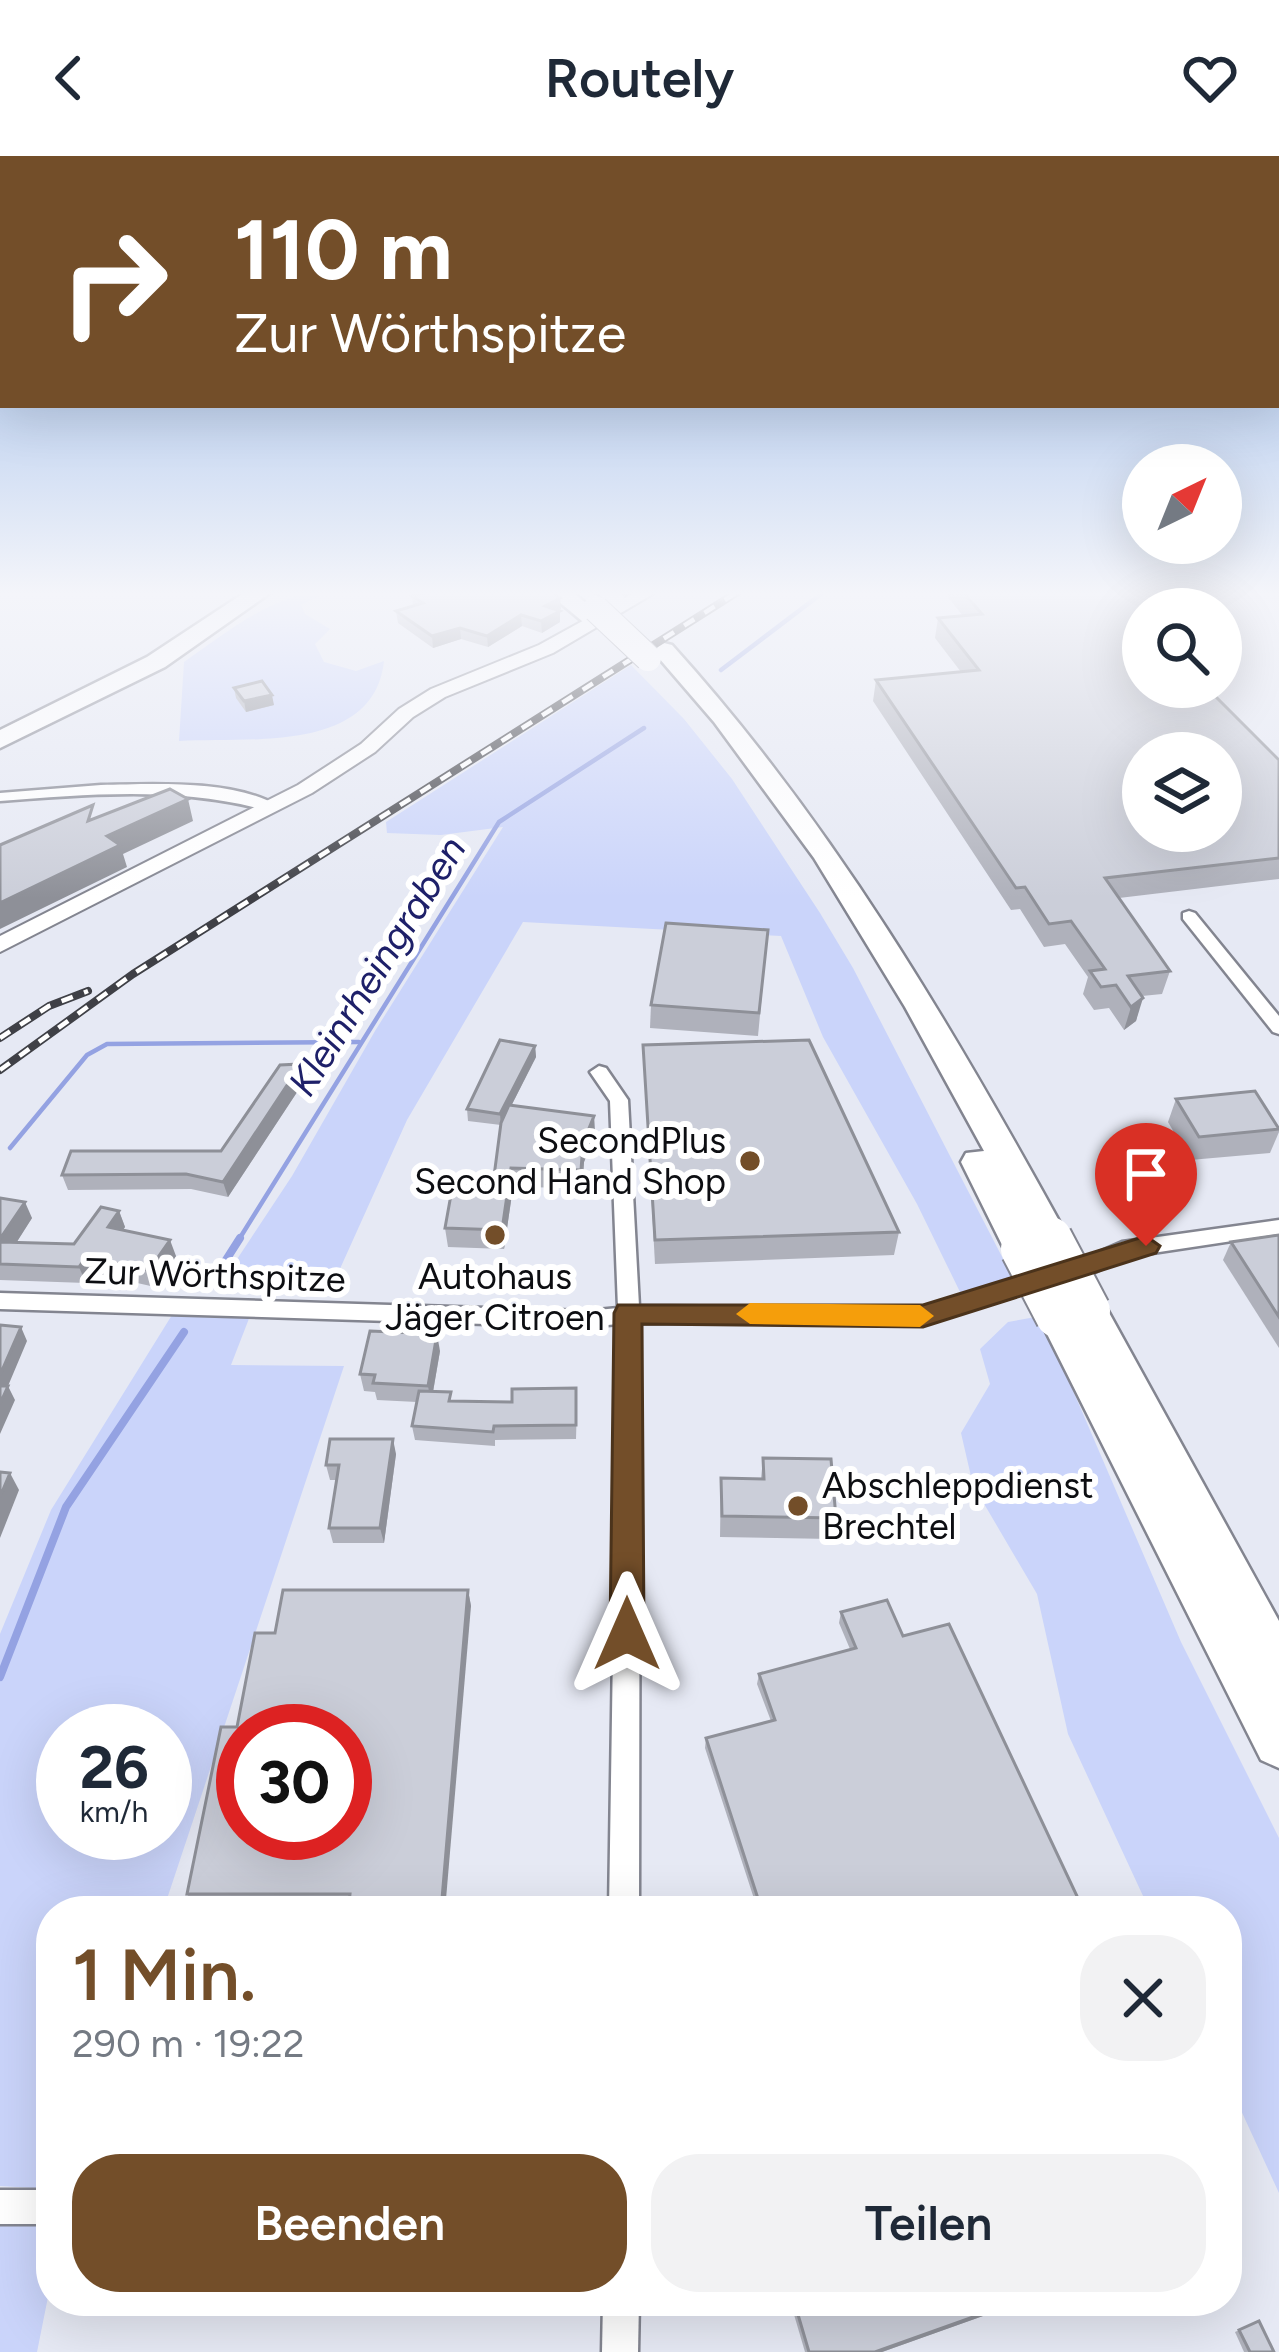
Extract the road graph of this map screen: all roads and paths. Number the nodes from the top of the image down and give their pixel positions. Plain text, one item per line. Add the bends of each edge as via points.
1 (67, 693) edge
2 (98, 693) edge
3 (439, 693) edge
4 (690, 693) edge
5 (0, 728) edge
6 (0, 740) edge
7 (0, 797) edge
8 (272, 807) junction
9 (1189, 916) dead end
10 (0, 945) edge
11 (1279, 1028) edge
12 (599, 1072) dead end
13 (1279, 1227) edge
14 (0, 1301) edge
15 (628, 1313) junction
16 (1073, 1313) junction
17 (1279, 1669) edge
18 (1279, 1743) edge
19 (624, 1896) edge
20 (0, 2207) edge
21 (36, 2207) edge
22 (621, 2316) edge
23 (620, 2352) edge

1 - 5 highway
2 - 6 highway
3 - 8 main road via 336,771
4 - 16 highway, bridge via 769,772 832,860 938,1034
7 - 8 street via 209,791
8 - 10 main road
9 - 11 street
12 - 15 street via 619,1100
13 - 15 street, Zur Wörthspitze via 1122,1250 923,1316
14 - 15 street, Zur Wörthspitze via 587,1319
15 - 19 street
16 - 17 highway
16 - 18 highway
20 - 21 street
22 - 23 street

